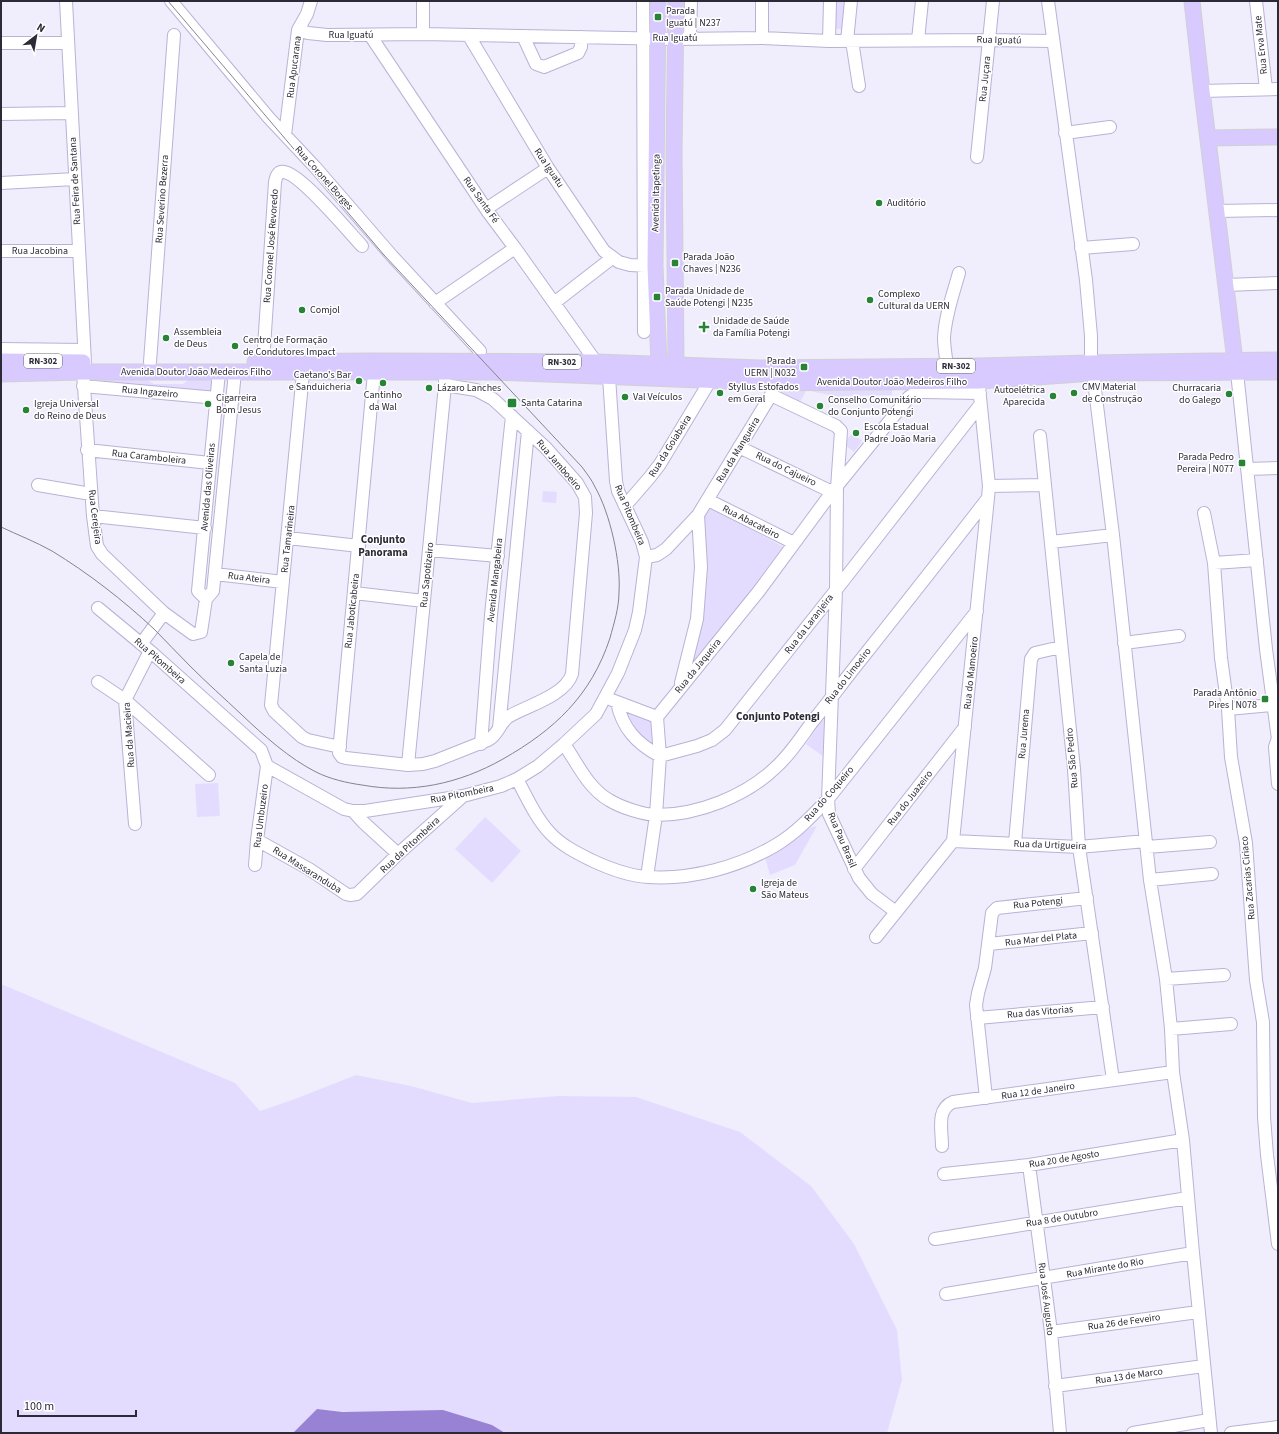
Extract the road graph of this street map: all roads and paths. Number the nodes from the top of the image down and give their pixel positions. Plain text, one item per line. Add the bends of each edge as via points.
1 (66, 1) edge
2 (171, 1) edge
3 (312, 1) edge
4 (423, 1) edge
5 (643, 1) edge
6 (658, 1) edge
7 (676, 1) edge
8 (691, 1) edge
9 (762, 1) edge
10 (830, 1) edge
11 (851, 1) edge
12 (922, 1) edge
13 (993, 1) edge
14 (1048, 1) edge
15 (1192, 1) edge
16 (1256, 1) edge
17 (298, 30) junction
18 (423, 34) junction
19 (174, 35) dead end
20 (370, 35) junction
21 (468, 36) junction
22 (523, 36) junction
23 (581, 37) junction
24 (642, 38) junction
25 (762, 38) junction
26 (658, 39) junction
27 (683, 39) junction
28 (918, 40) junction
29 (990, 40) junction
30 (829, 41) junction
31 (850, 41) junction
32 (1053, 41) junction
33 (1, 43) edge
34 (68, 44) junction
35 (859, 86) dead end
36 (1272, 89) edge
37 (1202, 91) junction
38 (1, 114) edge
39 (72, 114) junction
40 (1110, 127) dead end
41 (1065, 133) junction
42 (656, 134) junction
43 (675, 134) junction
44 (285, 135) junction
45 (1278, 137) edge
46 (1208, 138) junction
47 (674, 152) junction
48 (656, 153) junction
49 (977, 157) dead end
50 (548, 168) junction
51 (75, 179) junction
52 (1, 183) edge
53 (486, 209) junction
54 (1278, 210) edge
55 (1217, 211) junction
56 (1133, 244) dead end
57 (362, 246) dead end
58 (515, 248) junction
59 (1081, 248) junction
60 (1, 251) edge
61 (78, 251) junction
62 (612, 258) junction
63 (649, 266) junction
64 (959, 273) dead end
65 (1278, 283) edge
66 (1226, 285) junction
67 (435, 303) junction
68 (554, 303) junction
69 (644, 332) dead end
70 (659, 334) junction
71 (1, 349) edge
72 (480, 352) dead end
73 (1278, 360) edge
74 (1, 361) edge
75 (150, 362) junction
76 (263, 362) junction
77 (596, 362) junction
78 (638, 364) junction
79 (659, 364) junction
80 (1015, 365) junction
81 (947, 366) junction
82 (1236, 366) junction
83 (84, 367) junction
84 (907, 367) junction
85 (1092, 368) junction
86 (219, 372) junction
87 (235, 372) junction
88 (1278, 372) edge
89 (303, 373) junction
90 (374, 373) junction
91 (673, 373) junction
92 (1, 374) edge
93 (609, 377) junction
94 (445, 379) junction
95 (706, 380) junction
96 (853, 382) junction
97 (960, 382) junction
98 (773, 389) junction
99 (980, 393) junction
100 (217, 398) junction
101 (512, 416) junction
102 (528, 431) junction
103 (1040, 436) dead end
104 (739, 447) junction
105 (87, 450) junction
106 (210, 463) junction
107 (1278, 468) edge
108 (1247, 469) junction
109 (38, 485) dead end
110 (1044, 485) junction
111 (834, 490) junction
112 (989, 492) junction
113 (92, 494) junction
114 (708, 500) junction
115 (625, 506) junction
116 (1204, 513) dead end
117 (698, 515) junction
118 (93, 516) junction
119 (205, 528) junction
120 (1113, 535) junction
121 (288, 538) junction
122 (1050, 542) junction
123 (794, 543) junction
124 (359, 546) junction
125 (429, 550) junction
126 (498, 556) junction
127 (646, 557) junction
128 (1257, 560) junction
129 (1214, 563) junction
130 (215, 574) junction
131 (283, 582) junction
132 (836, 590) junction
133 (354, 593) junction
134 (206, 599) junction
135 (424, 601) junction
136 (98, 608) dead end
137 (977, 611) junction
138 (164, 613) junction
139 (491, 616) junction
140 (509, 618) junction
141 (201, 630) joint
142 (1179, 636) dead end
143 (1124, 643) junction
144 (146, 648) junction
145 (1061, 648) junction
146 (1272, 649) edge
147 (98, 682) dead end
148 (679, 688) junction
149 (1275, 692) edge
150 (832, 697) junction
151 (605, 698) junction
152 (125, 700) junction
153 (617, 702) junction
154 (1273, 705) junction
155 (1228, 709) junction
156 (657, 717) junction
157 (965, 727) junction
158 (499, 728) junction
159 (1278, 739) edge
160 (481, 744) junction
161 (564, 744) junction
162 (339, 750) junction
163 (660, 756) junction
164 (408, 765) junction
165 (267, 766) junction
166 (209, 775) dead end
167 (517, 779) junction
168 (1278, 784) edge
169 (463, 796) junction
170 (828, 799) junction
171 (353, 812) junction
172 (656, 816) junction
173 (135, 824) dead end
174 (257, 840) junction
175 (953, 840) junction
176 (1210, 842) dead end
177 (1014, 843) junction
178 (1146, 844) junction
179 (1079, 847) junction
180 (398, 854) junction
181 (255, 865) dead end
182 (854, 869) junction
183 (1212, 874) dead end
184 (647, 877) junction
185 (1150, 880) junction
186 (357, 894) joint
187 (1087, 898) junction
188 (896, 912) junction
189 (1092, 933) junction
190 (876, 938) dead end
191 (989, 944) junction
192 (1224, 975) dead end
193 (1166, 979) junction
194 (1103, 1007) junction
195 (977, 1018) junction
196 (1231, 1024) dead end
197 (1171, 1029) junction
198 (1173, 1072) junction
199 (1113, 1080) junction
200 (986, 1098) junction
201 (1183, 1140) junction
202 (942, 1146) dead end
203 (1029, 1165) junction
204 (944, 1174) dead end
205 (1188, 1198) junction
206 (1036, 1222) junction
207 (935, 1239) dead end
208 (1278, 1244) edge
209 (1193, 1253) junction
210 (1044, 1278) junction
211 (946, 1294) dead end
212 (1198, 1312) junction
213 (1051, 1332) junction
214 (1204, 1366) junction
215 (1055, 1386) junction
216 (1209, 1420) junction
217 (1278, 1427) edge
218 (1154, 1431) edge
219 (1060, 1433) edge
220 (1133, 1433) edge
221 (1211, 1433) edge
222 (1231, 1433) edge

1 - 34 street, Rua Feira de Santana
2 - 44 street, Rua Coronel Borges
3 - 17 street, Rua Apucarana
4 - 18 street
5 - 24 street, Avenida Itapetinga
6 - 26 main road, Avenida Itapetinga
7 - 27 main road, Avenida Itapetinga
8 - 27 street, Avenida Itapetinga
9 - 25 street
10 - 30 street
11 - 31 street
12 - 28 street
13 - 29 street, Rua Juçara
14 - 32 street
15 - 37 main road
16 - 36 street, Rua Erva Mate
17 - 20 street, Rua Iguatú via 327,36
17 - 44 street, Rua Apucarana
18 - 20 street, Rua Iguatú
18 - 21 street, Rua Iguatú
19 - 75 street, Rua Severino Bezerra
20 - 53 street, Rua Santa Fé
21 - 22 street, Rua Iguatú
21 - 50 street, Rua Iguatu
22 - 23 street, Rua Iguatú
22 - 23 street via 536,64 544,67 578,53
23 - 24 street, Rua Iguatú
24 - 26 street, Rua Iguatú
24 - 63 street, Avenida Itapetinga
25 - 27 street, Rua Iguatú
25 - 30 street, Rua Iguatú
26 - 27 street, Rua Iguatú
26 - 42 main road, Avenida Itapetinga
27 - 43 main road, Avenida Itapetinga
28 - 29 street, Rua Iguatú
28 - 31 street, Rua Iguatú
29 - 32 street, Rua Iguatú
29 - 49 street, Rua Juçara
30 - 31 street, Rua Iguatú
31 - 35 street
32 - 41 street
33 - 34 street
34 - 39 street, Rua Feira de Santana
36 - 37 street
37 - 46 main road
38 - 39 street
39 - 51 street, Rua Feira de Santana
40 - 41 street
41 - 59 street
42 - 43 main road
42 - 48 main road, Avenida Itapetinga
43 - 47 main road, Avenida Itapetinga
44 - 67 street, Rua Coronel Borges
45 - 46 main road
46 - 55 main road
47 - 48 main road
47 - 91 main road, Avenida Itapetinga
48 - 63 main road, Avenida Itapetinga
50 - 53 street
50 - 62 street, Rua Iguatu via 604,251
51 - 52 street
51 - 61 street, Rua Feira de Santana
53 - 58 street, Rua Santa Fé
54 - 55 street
55 - 66 main road
56 - 59 street
57 - 76 street, Rua Coronel José Revoredo via 311,190 292,175 279,172 275,182
58 - 67 street
58 - 68 street, Rua Santa Fé
59 - 85 street
60 - 61 street, Rua Jacobina
61 - 83 street, Rua Feira de Santana
62 - 63 street, Rua Iguatu via 630,265
62 - 68 street
63 - 69 street, Avenida Itapetinga
63 - 70 main road, Avenida Itapetinga
64 - 81 street via 945,332
65 - 66 street
66 - 82 main road
67 - 72 street, Rua Coronel Borges
68 - 77 street, Rua Santa Fé
70 - 78 main road via 648,355
70 - 79 main road, Avenida Itapetinga
71 - 83 street, Rua Ingazeiro
73 - 82 main road, Avenida Doutor João Medeiros Filho / RN-302
74 - 83 main road, Avenida Doutor João Medeiros Filho / RN-302
75 - 76 main road, Avenida Doutor João Medeiros Filho / RN-302
75 - 83 main road, Avenida Doutor João Medeiros Filho / RN-302
76 - 77 main road, Avenida Doutor João Medeiros Filho / RN-302
77 - 78 main road, Avenida Doutor João Medeiros Filho / RN-302
78 - 79 main road, Avenida Doutor João Medeiros Filho / RN-302
79 - 91 main road
80 - 81 main road, Avenida Doutor João Medeiros Filho / RN-302
80 - 85 main road, Avenida Doutor João Medeiros Filho / RN-302
80 - 97 main road via 1014,374 975,377
81 - 84 main road, Avenida Doutor João Medeiros Filho / RN-302
82 - 85 main road, Avenida Doutor João Medeiros Filho / RN-302
82 - 88 main road, Avenida Doutor João Medeiros Filho / RN-302
82 - 108 street
83 - 86 main road, Avenida Doutor João Medeiros Filho / RN-302
83 - 92 main road, Avenida Doutor João Medeiros Filho / RN-302
83 - 100 street, Rua Ingazeiro
83 - 105 street, Rua Cerejeira
84 - 91 main road, Avenida Doutor João Medeiros Filho / RN-302 via 759,368
84 - 96 main road via 893,373 861,374 855,376
85 - 99 main road, Avenida Doutor João Medeiros Filho / RN-302
85 - 120 street
86 - 87 main road, Avenida Doutor João Medeiros Filho / RN-302
86 - 100 street, Avenida das Oliveiras
87 - 89 main road, Avenida Doutor João Medeiros Filho / RN-302
87 - 130 street, Avenida das Oliveiras
89 - 90 main road, Avenida Doutor João Medeiros Filho / RN-302
89 - 121 street, Rua Tamarineira
90 - 94 main road, Avenida Doutor João Medeiros Filho / RN-302
90 - 124 street, Rua Jaboticabeira
91 - 93 main road, Avenida Doutor João Medeiros Filho / RN-302 via 632,378
91 - 95 main road, Avenida Doutor João Medeiros Filho / RN-302
93 - 94 main road, Avenida Doutor João Medeiros Filho / RN-302 via 493,372
93 - 115 street, Rua Pitombeira via 616,481
94 - 101 street, Rua Jamboeiro via 482,392
94 - 125 street, Rua Sapotizeiro
95 - 98 main road, Avenida Doutor João Medeiros Filho / RN-302
95 - 115 street, Rua da Goiabeira via 660,464
96 - 97 main road, Avenida Doutor João Medeiros Filho / RN-302
96 - 98 main road, Avenida Doutor João Medeiros Filho / RN-302
97 - 99 main road, Avenida Doutor João Medeiros Filho / RN-302
98 - 104 street, Rua da Mangueira
98 - 111 street, Rua Pau Brasil via 841,431
99 - 111 street, Rua da Jaqueira via 912,394
99 - 112 street, Rua do Mamoeiro
99 - 132 street, Rua da Laranjeira
100 - 106 street, Avenida das Oliveiras
101 - 102 street, Rua Jamboeiro
101 - 126 street, Avenida Mangabeira
102 - 140 street, Avenida Mangabeira
102 - 158 street, Rua Jamboeiro via 554,456 577,483 585,497 586,513 572,674 562,688 509,717
103 - 110 street, Rua São Pedro
104 - 111 street, Rua do Cajueiro
104 - 114 street, Rua da Mangueira
105 - 106 street, Rua Caramboleira
105 - 113 street, Rua Cerejeira
106 - 119 street, Avenida das Oliveiras
107 - 108 street
108 - 128 street
109 - 113 street
110 - 112 street
110 - 122 street, Rua São Pedro
111 - 123 street, Rua da Jaqueira
111 - 132 street, Rua Pau Brasil
112 - 137 street, Rua do Mamoeiro
112 - 150 street, Rua do Limoeiro
113 - 118 street, Rua Cerejeira
114 - 117 street, Rua da Mangueira
114 - 123 street, Rua Abacateiro
115 - 127 street, Rua Pitombeira via 642,542
116 - 129 street, Rua Zacarias Ciriaco
117 - 127 street, Rua da Mangueira via 666,549 657,555
117 - 148 street via 701,567 697,619
118 - 119 street
118 - 138 street, Rua Cerejeira via 99,550
119 - 134 street, Avenida das Oliveiras via 198,591
120 - 122 street
120 - 143 street
121 - 124 street
121 - 131 street, Rua Tamarineira
122 - 145 street, Rua São Pedro
123 - 148 street, Rua da Jaqueira via 759,591
124 - 133 street, Rua Jaboticabeira
125 - 126 street
125 - 135 street, Rua Sapotizeiro
126 - 139 street, Avenida Mangabeira
127 - 151 street, Rua Pitombeira via 635,630
128 - 129 street
128 - 146 street
129 - 155 street, Rua Zacarias Ciriaco via 1221,658
130 - 131 street, Rua Ateira
130 - 134 street, Avenida das Oliveiras via 212,591
131 - 162 street, Rua Tamarineira via 271,705 274,711 302,737
132 - 150 street, Rua Pau Brasil
132 - 163 street, Rua da Laranjeira via 725,730 698,746
133 - 135 street
133 - 162 street, Rua Jaboticabeira
134 - 141 street, Avenida das Oliveiras
135 - 164 street, Rua Sapotizeiro
136 - 144 street, Rua Pitombeira
137 - 157 street, Rua do Mamoeiro
137 - 170 street, Rua do Coqueiro
138 - 141 street, Rua Cerejeira via 190,633 196,634
138 - 144 street, Rua da Macieira
139 - 140 street
139 - 160 street, Avenida Mangabeira
140 - 158 street, Avenida Mangabeira
142 - 143 street
143 - 178 street
144 - 152 street, Rua da Macieira
144 - 165 street, Rua Pitombeira via 261,750
145 - 177 street, Rua Jurema via 1036,653 1031,659
145 - 179 street, Rua São Pedro via 1074,769
146 - 149 street
147 - 152 street
148 - 156 street, Rua da Jaqueira
149 - 154 street
150 - 170 street, Rua Pau Brasil
150 - 172 street, Rua do Limoeiro via 776,768 759,782 722,802
151 - 153 street
151 - 161 street, Rua Pitombeira via 596,714
152 - 166 street
152 - 173 street, Rua da Macieira
153 - 156 street
153 - 163 street via 619,714 632,736
154 - 155 street
154 - 159 street
155 - 208 street, Rua Zacarias Ciriaco via 1231,756 1246,843 1256,980 1263,1022 1264,1117
156 - 163 street
157 - 175 street, Rua do Mamoeiro
157 - 182 street, Rua do Juazeiro
158 - 160 street via 494,737
159 - 168 street via 1275,747
160 - 164 street via 435,761
161 - 167 street, Rua Pitombeira via 538,766
161 - 172 street, Rua do Limoeiro via 596,791 627,809
162 - 164 street via 342,757 346,758
163 - 172 street
165 - 171 street
165 - 174 street, Rua Umbuzeiro
167 - 169 street, Rua Pitombeira
167 - 184 street, Rua do Coqueiro via 538,817 551,834 566,846 599,864
169 - 171 street, Rua Pitombeira
169 - 180 street, Rua da Pitombeira
170 - 182 street, Rua Pau Brasil via 829,814
170 - 184 street, Rua do Coqueiro via 810,819 776,844 741,861 695,874
171 - 180 street
172 - 184 street
174 - 181 street, Rua Umbuzeiro
174 - 186 street, Rua Massaranduba via 310,869 346,894
175 - 177 street, Rua da Urtigueira
175 - 188 street
176 - 178 street, Rua da Urtigueira
177 - 179 street, Rua da Urtigueira
178 - 179 street, Rua da Urtigueira
178 - 185 street
179 - 187 street, Rua São Pedro
180 - 186 street, Rua da Pitombeira
182 - 188 street, Rua Pau Brasil via 872,894
183 - 185 street
185 - 193 street
187 - 189 street, Rua São Pedro
187 - 191 street, Rua Potengi via 997,908 992,913
188 - 190 street
189 - 191 street, Rua Mar del Plata
189 - 194 street, Rua São Pedro
191 - 195 street via 976,1005
192 - 193 street
193 - 197 street
194 - 195 street, Rua das Vitorias
194 - 199 street, Rua São Pedro
195 - 200 street
196 - 197 street
197 - 198 street
198 - 199 street, Rua 12 de Janeiro
198 - 201 street
199 - 200 street, Rua 12 de Janeiro
200 - 202 street, Rua 12 de Janeiro via 953,1102 945,1106 941,1114
201 - 203 street, Rua 20 de Agosto
201 - 205 street
203 - 204 street, Rua 20 de Agosto
203 - 206 street, Rua José Augusto
205 - 206 street, Rua 8 de Outubro
205 - 209 street
206 - 207 street, Rua 8 de Outubro
206 - 210 street, Rua José Augusto
209 - 210 street, Rua Mirante do Rio
209 - 212 street
210 - 211 street, Rua Mirante do Rio
210 - 213 street, Rua José Augusto
212 - 213 street, Rua 26 de Feveiro
212 - 214 street
213 - 215 street, Rua José Augusto
214 - 215 street, Rua 13 de Marco
214 - 216 street
215 - 219 street, Rua José Augusto
216 - 218 street
216 - 221 street
217 - 222 street
218 - 220 street

